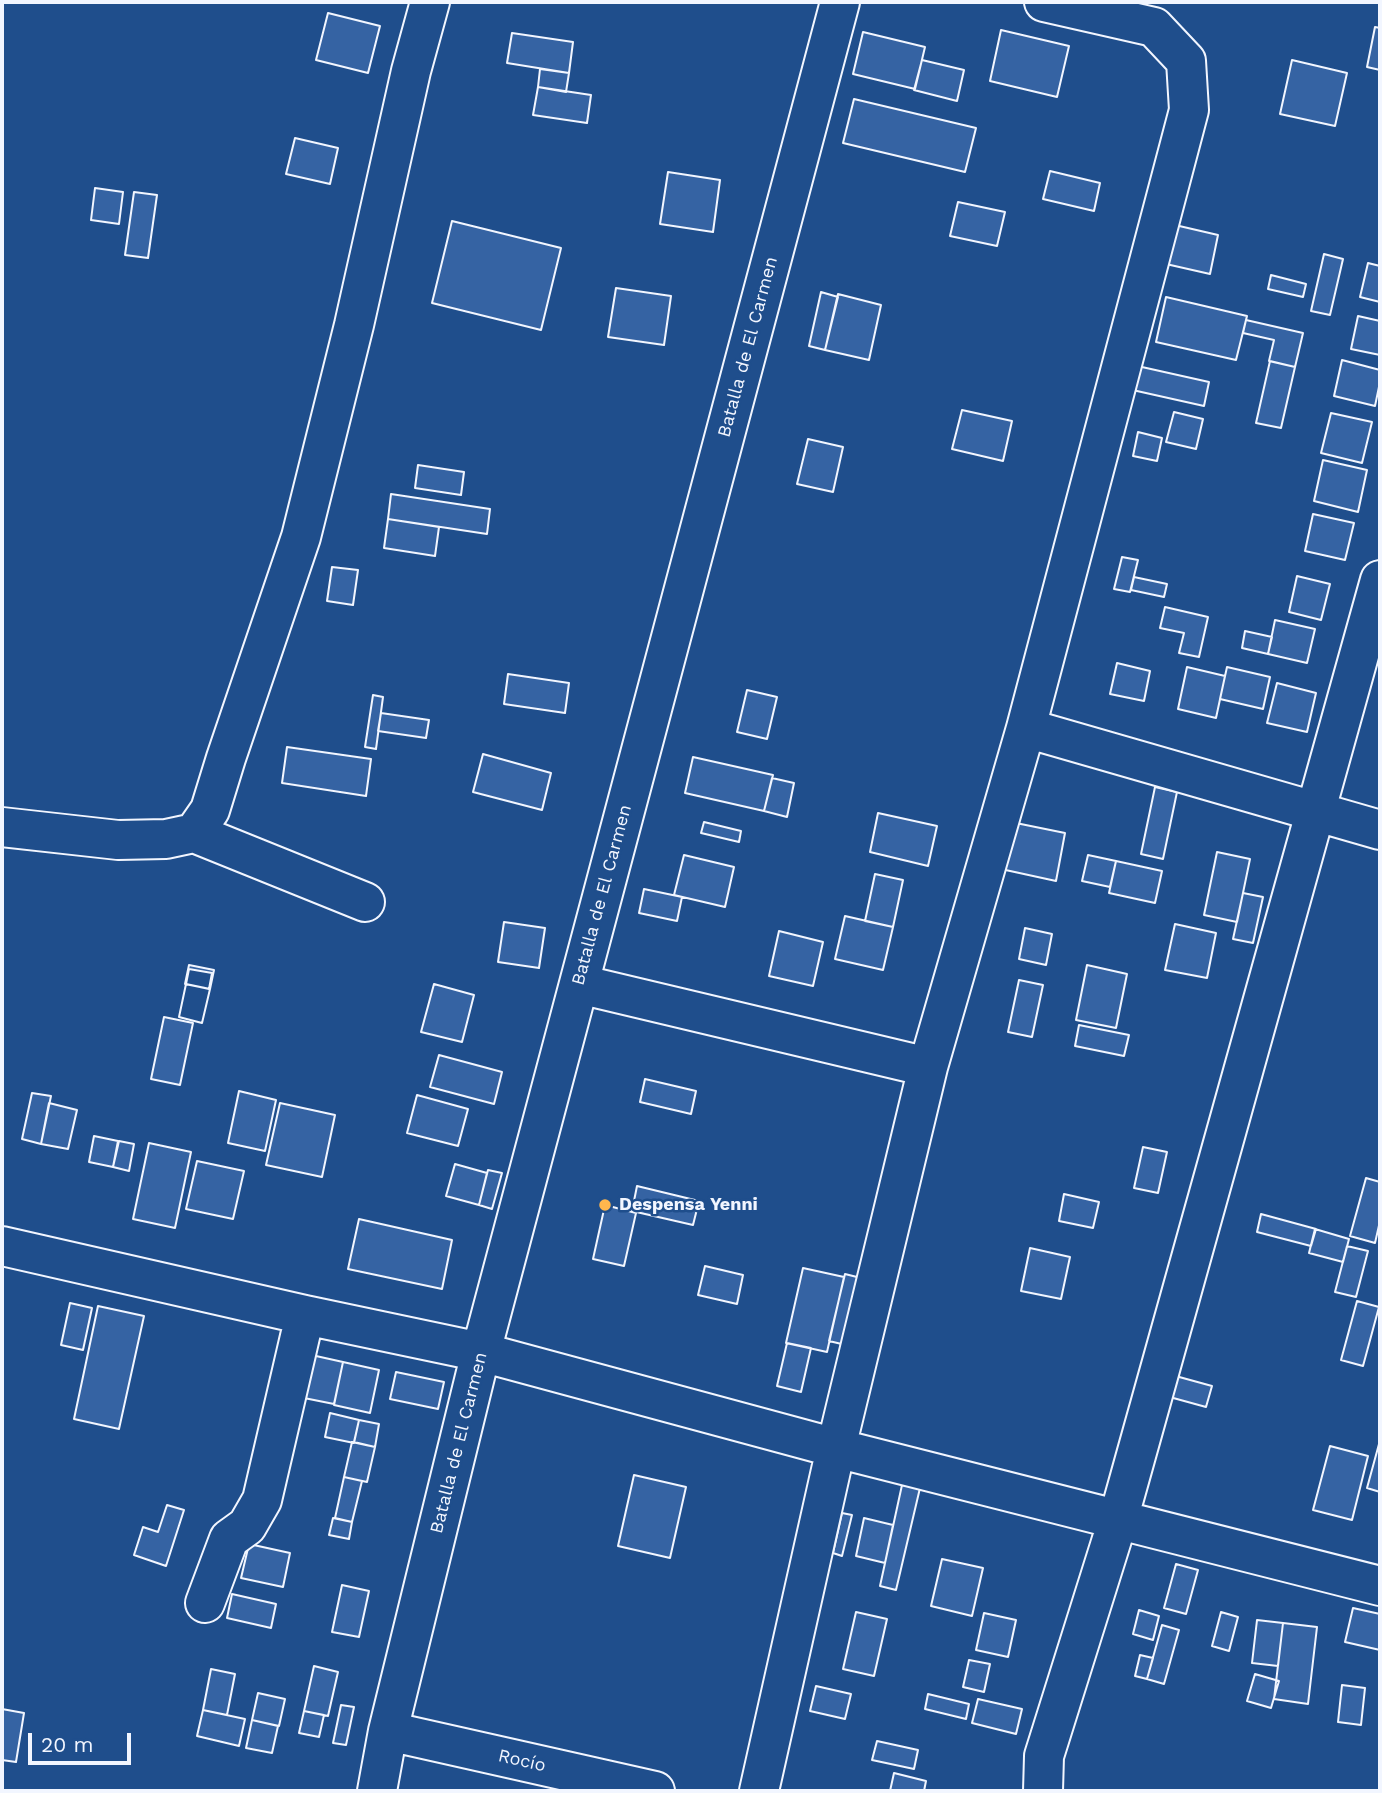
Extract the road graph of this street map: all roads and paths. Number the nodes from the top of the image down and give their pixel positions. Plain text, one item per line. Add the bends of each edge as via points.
1 (430, 2) edge
2 (840, 2) edge
3 (1044, 2) edge
4 (1380, 580) edge
5 (1026, 729) junction
6 (1315, 812) junction
7 (2, 827) edge
8 (1380, 830) edge
9 (194, 834) junction
10 (365, 902) dead end
11 (579, 984) junction
12 (928, 1067) junction
13 (2, 1246) edge
14 (305, 1315) junction
15 (481, 1352) junction
16 (836, 1448) junction
17 (1118, 1520) junction
18 (1380, 1586) edge
19 (205, 1603) dead end
20 (388, 1731) junction
21 (377, 1791) edge
22 (655, 1791) edge
23 (759, 1791) edge
24 (1043, 1791) edge

1 - 9 street via 300,537 210,810
2 - 11 street, Batalla de El Carmen
3 - 5 street via 1154,27 1186,61 1189,110
4 - 6 street
5 - 6 street
5 - 12 street
6 - 8 street
6 - 17 street
7 - 9 street via 118,840
9 - 10 street
11 - 12 street
11 - 15 street, Batalla de El Carmen
12 - 16 street
13 - 14 street
14 - 15 street
14 - 19 street via 262,1500 247,1525 229,1539
15 - 16 street
15 - 20 street, Batalla de El Carmen
16 - 17 street
16 - 23 street
17 - 18 street
17 - 24 street via 1044,1756
20 - 21 street, Batalla de El Carmen
20 - 22 street, Rocío

